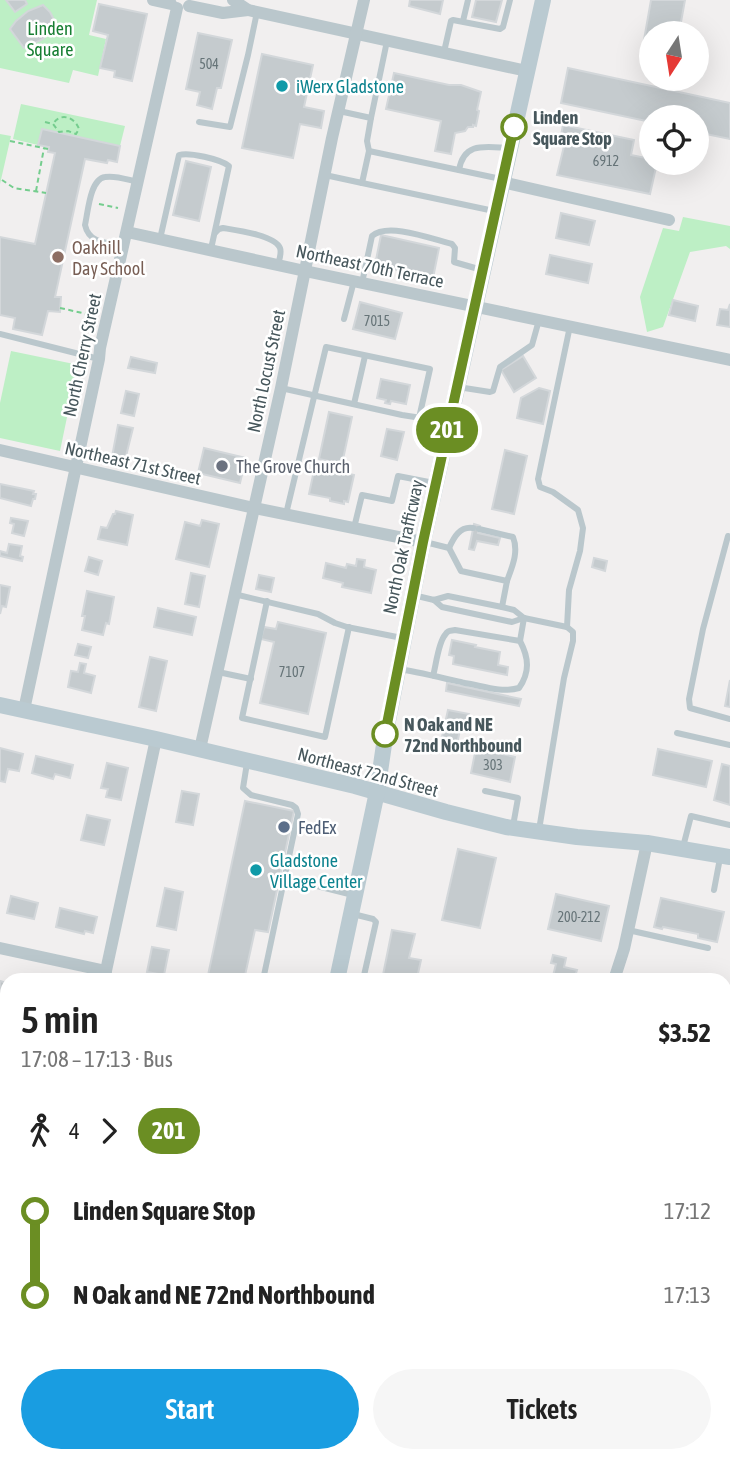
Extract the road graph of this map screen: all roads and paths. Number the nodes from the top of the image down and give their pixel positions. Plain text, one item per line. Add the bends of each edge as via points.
1 (153, 0) edge
2 (233, 0) edge
3 (364, 0) edge
4 (468, 0) edge
5 (510, 0) edge
6 (543, 0) edge
7 (180, 4) edge
8 (257, 9) edge
9 (463, 21) junction
10 (356, 33) junction
11 (387, 40) junction
12 (444, 52) junction
13 (527, 71) junction
14 (339, 111) junction
15 (371, 118) junction
16 (45, 122) dead end
17 (198, 122) dead end
18 (53, 124) junction
19 (10, 141) dead end
20 (44, 148) junction
21 (509, 148) junction
22 (48, 149) dead end
23 (369, 151) junction
24 (459, 170) junction
25 (325, 175) junction
26 (2, 180) dead end
27 (138, 181) junction
28 (502, 181) junction
29 (362, 183) junction
30 (36, 191) junction
31 (46, 193) dead end
32 (90, 201) junction
33 (126, 210) dead end
34 (496, 211) junction
35 (668, 220) dead end
36 (127, 232) junction
37 (215, 233) junction
38 (160, 239) junction
39 (124, 246) junction
40 (211, 249) junction
41 (278, 265) junction
42 (483, 270) junction
43 (305, 271) junction
44 (358, 282) junction
45 (475, 306) junction
46 (60, 308) dead end
47 (107, 318) junction
48 (344, 319) dead end
49 (539, 320) junction
50 (570, 326) junction
51 (0, 334) edge
52 (365, 355) junction
53 (99, 359) junction
54 (730, 360) edge
55 (458, 387) junction
56 (281, 388) junction
57 (315, 395) junction
58 (354, 404) junction
59 (419, 418) junction
60 (449, 423) junction
61 (0, 450) edge
62 (76, 468) junction
63 (436, 484) junction
64 (254, 508) junction
65 (286, 514) junction
66 (354, 528) junction
67 (728, 536) dead end
68 (423, 542) junction
69 (449, 548) junction
70 (507, 581) junction
71 (234, 593) junction
72 (413, 595) junction
73 (434, 600) junction
74 (267, 601) junction
75 (502, 607) junction
76 (524, 618) junction
77 (567, 626) junction
78 (349, 627) junction
79 (404, 638) junction
80 (520, 641) junction
81 (398, 668) junction
82 (218, 671) junction
83 (433, 676) junction
84 (251, 679) junction
85 (0, 705) edge
86 (24, 710) junction
87 (730, 719) edge
88 (677, 733) dead end
89 (156, 739) junction
90 (730, 745) edge
91 (200, 749) junction
92 (248, 761) junction
93 (485, 791) dead end
94 (377, 792) junction
95 (730, 825) edge
96 (513, 828) junction
97 (539, 832) junction
98 (647, 843) junction
99 (683, 849) junction
100 (725, 857) edge
101 (285, 878) junction
102 (714, 890) dead end
103 (355, 895) junction
104 (351, 914) junction
105 (628, 930) junction
106 (0, 948) edge
107 (708, 948) dead end
108 (97, 973) edge
109 (105, 973) edge
110 (265, 973) edge
111 (338, 973) edge
112 (365, 973) edge
113 (616, 973) edge

1 - 7 street
2 - 8 street
3 - 10 street, North Locust Street
4 - 9 lane
5 - 9 lane via 500,29
6 - 13 main road, North Oak Trafficway
7 - 8 street via 223,13
7 - 27 street, North Cherry Street
8 - 10 street
8 - 17 lane via 230,127
9 - 12 lane via 451,21
10 - 11 street
10 - 14 street, North Locust Street
11 - 12 street
11 - 15 lane
12 - 13 street
13 - 21 main road, North Oak Trafficway
14 - 15 lane
14 - 25 street, North Locust Street
15 - 23 lane
16 - 18 path
18 - 18 path via 59,132 76,134 79,129 65,117
19 - 20 path
20 - 22 path
20 - 30 path
21 - 24 lane via 473,149 462,158
21 - 28 main road, North Oak Trafficway
23 - 24 lane
23 - 29 lane
24 - 28 lane
25 - 29 lane
25 - 43 street, North Locust Street
26 - 30 path via 14,188
27 - 32 lane via 99,179
27 - 36 street, North Cherry Street
28 - 34 main road, North Oak Trafficway
28 - 35 street
29 - 34 lane
30 - 31 path
32 - 33 path
32 - 39 lane via 85,225 90,237
34 - 42 main road, North Oak Trafficway
36 - 38 street, Northeast 70th Terrace
36 - 39 street, North Cherry Street
37 - 38 lane via 229,166 181,153
37 - 40 lane
37 - 41 lane via 222,228 274,241 280,248
38 - 40 street, Northeast 70th Terrace
39 - 47 street, North Cherry Street
40 - 41 street, Northeast 70th Terrace
41 - 43 street, Northeast 70th Terrace
42 - 44 lane via 454,262 452,244 379,231 372,236
42 - 45 main road, North Oak Trafficway
43 - 44 street, Northeast 70th Terrace
43 - 56 street, North Locust Street
44 - 45 street, Northeast 70th Terrace
44 - 48 lane
45 - 49 street, Northeast 70th Terrace
45 - 55 main road, North Oak Trafficway
46 - 47 path
47 - 53 street, North Cherry Street
49 - 50 street, Northeast 70th Terrace
49 - 55 lane via 533,345 503,363 493,391
50 - 54 street, Northeast 70th Terrace
50 - 77 lane via 538,479 540,487 578,510 583,528 569,590
51 - 53 lane
52 - 57 lane via 326,347
52 - 58 lane
52 - 59 lane via 430,369
53 - 62 street, North Cherry Street
55 - 60 main road, North Oak Trafficway
56 - 57 lane
56 - 64 street, North Locust Street
57 - 58 lane
57 - 65 lane
58 - 59 lane
59 - 60 lane
60 - 63 main road, North Oak Trafficway
61 - 62 street, Northeast 71st Street
62 - 64 street, Northeast 71st Street
62 - 86 street, North Cherry Street
63 - 66 lane via 398,476 392,501 362,495
63 - 68 main road, North Oak Trafficway
64 - 65 street, Northeast 71st Street
64 - 71 street, North Locust Street
65 - 66 street, Northeast 71st Street
66 - 68 street, Northeast 71st Street
67 - 87 lane via 689,699 690,708
68 - 69 lane
68 - 72 main road, North Oak Trafficway
69 - 70 lane via 461,571
69 - 70 lane via 466,527 513,537 515,553
70 - 75 lane
71 - 74 lane
71 - 82 street, North Locust Street
72 - 73 lane
72 - 79 main road, North Oak Trafficway
73 - 75 lane via 448,596
73 - 76 lane via 442,607 512,622
74 - 78 lane
74 - 84 lane
75 - 76 lane
76 - 77 lane
76 - 80 lane
77 - 97 lane via 573,641
78 - 79 lane
78 - 84 lane via 324,737 242,718
79 - 81 main road, North Oak Trafficway
80 - 83 lane via 450,631 442,640
80 - 83 lane via 528,664 519,688 509,691
81 - 83 lane
81 - 94 main road, North Oak Trafficway
82 - 84 lane
82 - 91 street, North Locust Street
85 - 86 main road, Northeast 72nd Street
86 - 89 main road, Northeast 72nd Street
88 - 90 lane
89 - 91 main road, Northeast 72nd Street
89 - 109 street
91 - 92 main road, Northeast 72nd Street
92 - 94 main road, Northeast 72nd Street
92 - 101 lane via 245,791 292,805 299,814
93 - 96 lane via 518,798
94 - 96 main road, Northeast 72nd Street
94 - 103 main road, North Oak Trafficway
95 - 99 lane via 691,816
96 - 97 main road, Northeast 72nd Street
97 - 98 main road, Northeast 72nd Street
98 - 99 main road, Northeast 72nd Street
98 - 105 street
99 - 100 main road, Northeast 72nd Street
100 - 102 lane
101 - 103 lane
101 - 110 lane
103 - 104 main road, North Oak Trafficway
104 - 111 main road, North Oak Trafficway
104 - 112 lane via 376,922
105 - 107 lane
105 - 113 street
106 - 108 street

